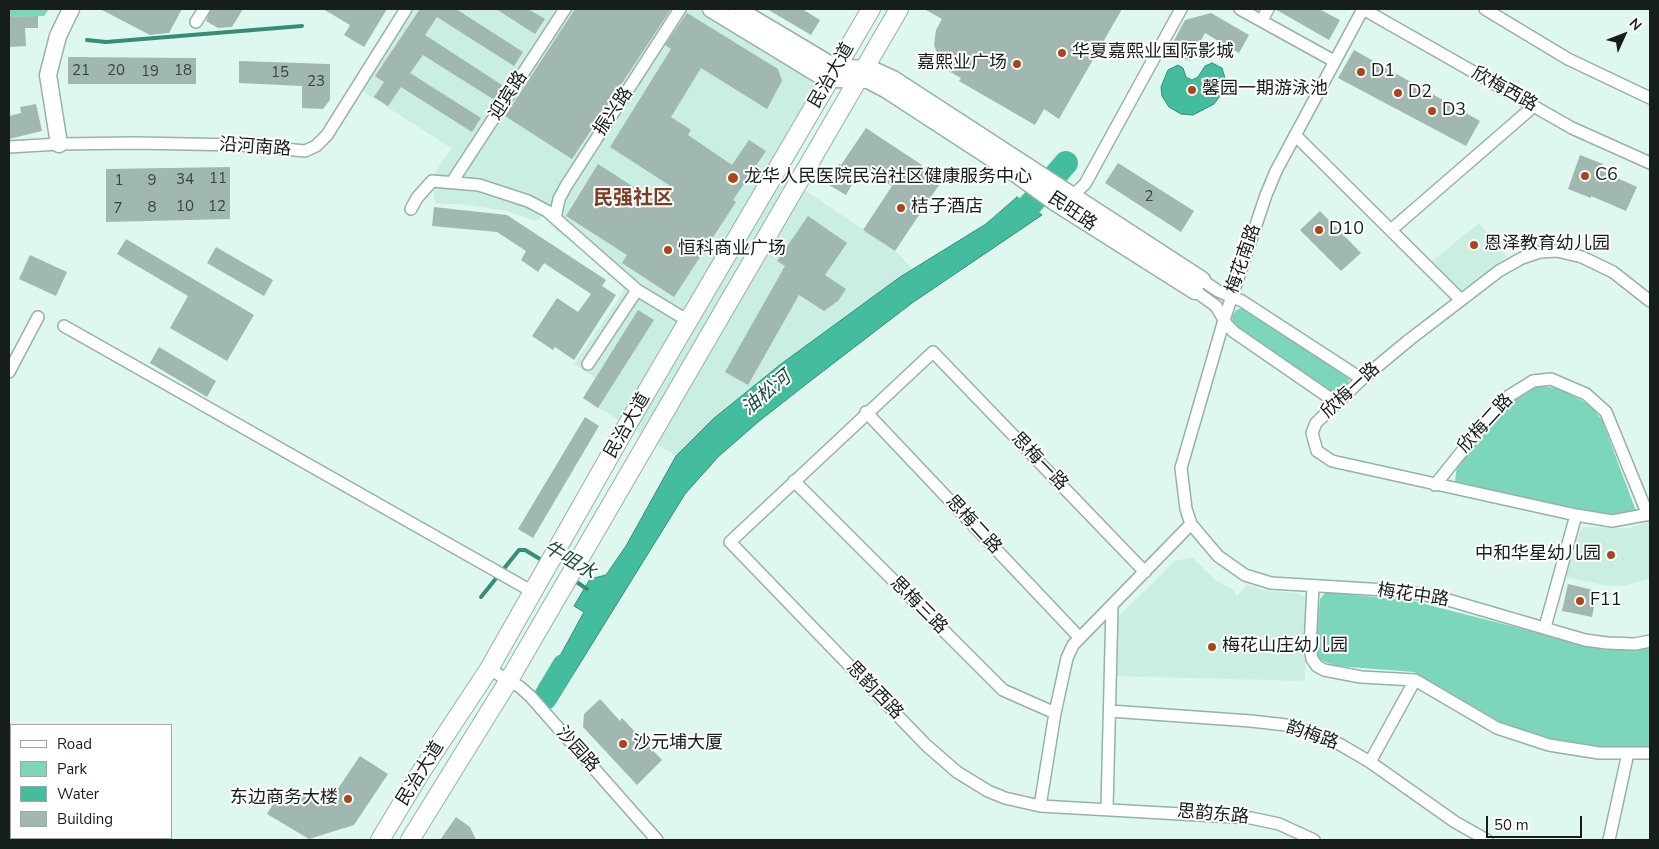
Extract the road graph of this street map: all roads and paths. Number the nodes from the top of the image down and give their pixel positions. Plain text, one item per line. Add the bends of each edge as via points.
1 (70, 9) edge
2 (204, 9) edge
3 (406, 9) edge
4 (565, 9) edge
5 (680, 9) edge
6 (711, 9) edge
7 (737, 9) edge
8 (872, 9) edge
9 (899, 9) edge
10 (1181, 9) edge
11 (1240, 9) edge
12 (1268, 9) edge
13 (1363, 9) edge
14 (1485, 9) edge
15 (1262, 20) junction
16 (196, 22) dead end
17 (1334, 61) junction
18 (834, 72) junction
19 (862, 73) junction
20 (1650, 98) edge
21 (1534, 106) junction
22 (1295, 135) junction
23 (59, 144) junction
24 (9, 148) edge
25 (1650, 163) edge
26 (452, 182) junction
27 (1064, 200) junction
28 (411, 209) dead end
29 (555, 218) junction
30 (1391, 230) junction
31 (1198, 286) junction
32 (637, 290) junction
33 (1232, 296) junction
34 (1460, 299) junction
35 (1650, 301) edge
36 (38, 317) dead end
37 (1224, 320) junction
38 (690, 322) junction
39 (64, 326) dead end
40 (588, 364) dead end
41 (9, 372) edge
42 (1362, 379) junction
43 (1337, 403) junction
44 (866, 412) junction
45 (794, 481) junction
46 (1435, 484) junction
47 (1649, 514) edge
48 (1576, 515) junction
49 (1191, 524) junction
50 (1145, 572) junction
51 (1313, 586) junction
52 (536, 587) junction
53 (1112, 606) junction
54 (1545, 627) junction
55 (1079, 637) junction
56 (1650, 641) edge
57 (489, 669) junction
58 (509, 680) junction
59 (1415, 680) junction
60 (1110, 711) junction
61 (1055, 713) junction
62 (1650, 753) edge
63 (1628, 754) junction
64 (1370, 762) junction
65 (1040, 806) junction
66 (1107, 808) junction
67 (380, 840) edge
68 (410, 840) edge
69 (657, 840) edge
70 (1314, 840) edge
71 (1487, 840) edge
72 (1609, 840) edge

1 - 23 main road via 48,75
2 - 16 street
3 - 23 street, 沿河南路 via 322,141 305,151 241,145
4 - 26 street, 迎宾路
5 - 29 street, 振兴路 via 566,186
6 - 18 main road, 民旺路 via 816,72
7 - 18 main road, 民旺路
8 - 18 main road, 民治大道
9 - 19 main road, 民治大道
10 - 27 street via 1085,184
11 - 15 street
12 - 15 street
13 - 17 street, 梅花南路
13 - 21 street, 欣梅西路
14 - 20 street via 1576,63
15 - 17 street
17 - 22 street, 梅花南路
18 - 19 main road, 民旺路
18 - 38 main road, 民治大道
19 - 27 main road, 民旺路 via 877,70 901,84
19 - 58 main road, 民治大道
21 - 25 street, 欣梅西路 via 1572,128
21 - 30 street
22 - 30 street
22 - 33 street, 梅花南路 via 1266,195
23 - 24 street, 沿河南路
26 - 28 street via 432,181
26 - 29 street via 505,192 541,207
27 - 31 main road, 民旺路
29 - 32 street
30 - 34 street
31 - 33 street, 民旺路
31 - 37 street, 民旺路
32 - 38 street
32 - 40 street
33 - 37 street, 梅花南路
33 - 42 street, 民旺路
34 - 35 street, 欣梅一路 via 1522,258 1557,251 1600,265 1628,282
34 - 42 street, 欣梅一路
36 - 41 street
37 - 43 street, 民旺路 via 1234,332
37 - 49 street, 梅花南路 via 1181,463 1183,494
38 - 52 main road, 民治大道
39 - 52 street via 488,566
42 - 43 street, 欣梅一路
43 - 46 street, 欣梅一路 via 1314,427 1312,441 1322,456 1332,462
44 - 45 street
44 - 50 street, 思梅一路 via 933,352
44 - 55 street, 思梅二路
45 - 61 street, 思梅三路 via 1003,690
45 - 65 street, 思韵西路 via 730,542 941,759 988,791
46 - 47 street, 欣梅二路 via 1509,396 1533,381 1551,380 1586,394 1606,412
46 - 48 street, 欣梅一路
47 - 48 street, 欣梅一路 via 1612,521
48 - 54 street
49 - 50 street
49 - 51 street, 梅花中路 via 1218,556 1245,575 1271,583
50 - 53 street
51 - 54 street, 梅花中路 via 1402,591 1438,597
51 - 59 street via 1310,648 1316,666 1339,674
52 - 57 main road, 民治大道
53 - 55 street
53 - 60 street
54 - 56 street, 梅花中路 via 1585,640 1607,643
55 - 61 street via 1068,658
57 - 58 street, 沙园路
57 - 67 main road, 民治大道
58 - 68 main road, 民治大道
58 - 69 street, 沙园路 via 531,697
59 - 63 street via 1491,725 1524,738 1569,749
59 - 64 street
60 - 64 street, 韵梅路 via 1286,725 1342,745
60 - 66 street
61 - 65 street
62 - 63 street
63 - 72 street
64 - 71 street, 韵梅路 via 1447,817
65 - 66 street, 思韵西路
66 - 70 street, 思韵东路 via 1251,818 1279,824

